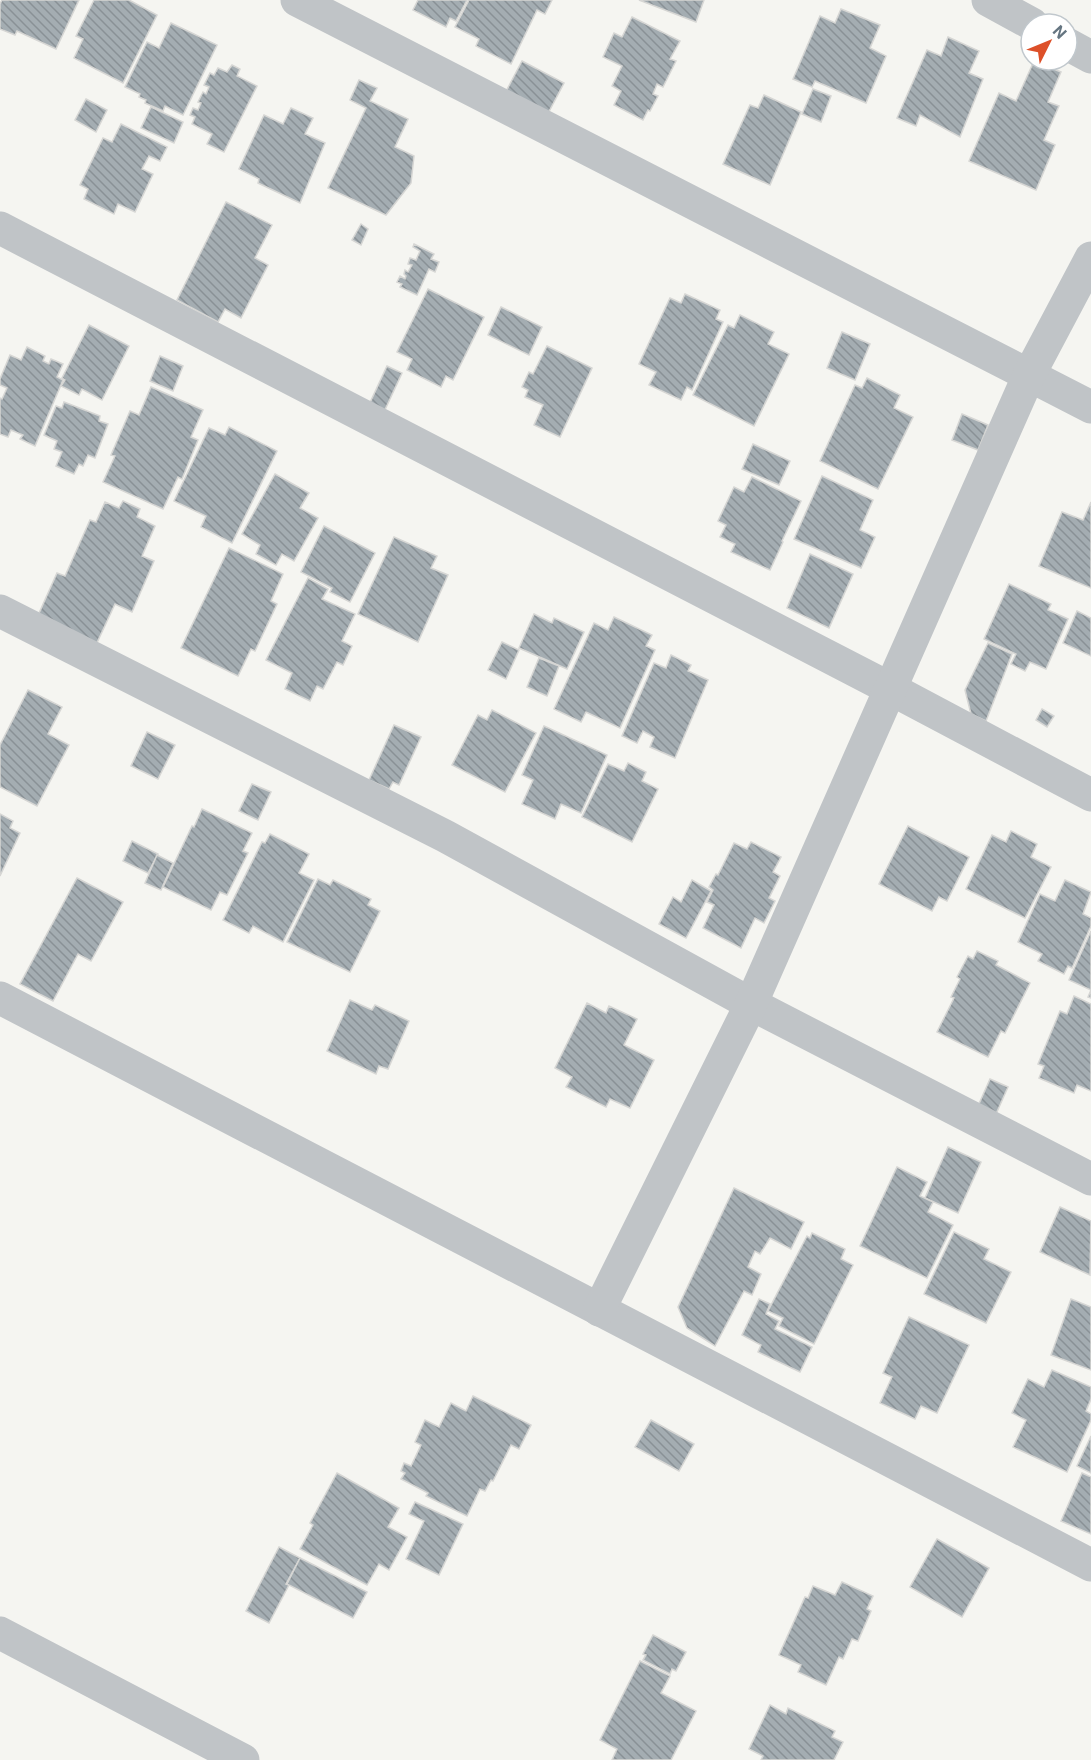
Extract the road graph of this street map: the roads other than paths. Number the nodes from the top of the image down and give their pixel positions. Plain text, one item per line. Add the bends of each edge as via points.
1 (297, 0) edge
2 (988, 0) edge
3 (1019, 17) edge
4 (0, 228) edge
5 (1091, 258) edge
6 (1029, 375) junction
7 (1091, 407) edge
8 (0, 611) edge
9 (891, 689) junction
10 (1091, 795) edge
11 (0, 998) edge
12 (751, 1004) junction
13 (1091, 1179) edge
14 (599, 1310) junction
15 (1091, 1566) edge
16 (0, 1633) edge
17 (243, 1760) edge

1 - 6 street
2 - 3 street
4 - 9 street
5 - 6 street
6 - 7 street
6 - 9 street
8 - 12 street via 445,836
9 - 10 street
9 - 12 street
11 - 14 street
12 - 13 street
12 - 14 street
14 - 15 street
16 - 17 street

